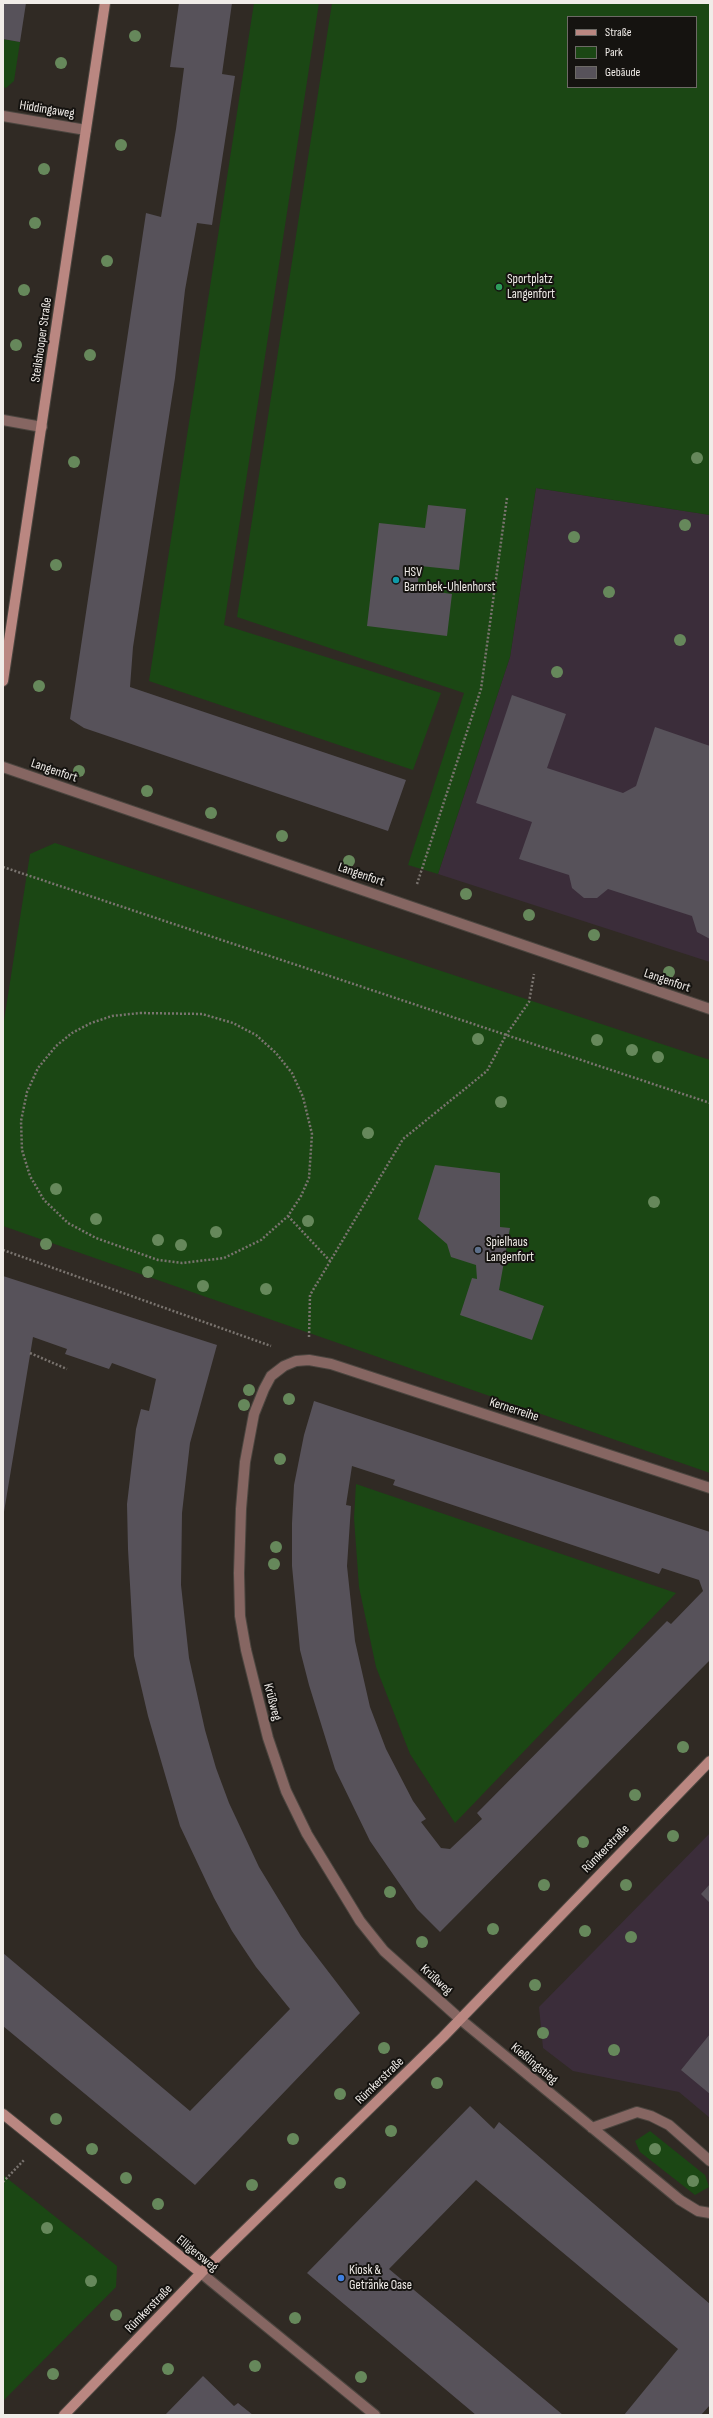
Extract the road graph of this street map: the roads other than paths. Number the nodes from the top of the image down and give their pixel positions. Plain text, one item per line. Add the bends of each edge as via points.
1 (105, 3) edge
2 (3, 116) edge
3 (86, 130) junction
4 (3, 420) edge
5 (42, 427) junction
6 (3, 681) edge
7 (3, 767) edge
8 (710, 1009) edge
9 (309, 1360) joint
10 (710, 1488) edge
11 (710, 1760) edge
12 (460, 2019) junction
13 (3, 2114) edge
14 (592, 2128) junction
15 (710, 2161) edge
16 (710, 2213) edge
17 (201, 2273) junction
18 (64, 2415) edge
19 (375, 2415) edge

1 - 3 street, Steilshooper Straße
2 - 3 street, Hiddingaweg
3 - 5 street, Steilshooper Straße
4 - 5 street
5 - 6 street, Steilshooper Straße
7 - 8 street, Langenfort
9 - 10 street, Kernerreihe via 331,1364
9 - 12 street, Krüßweg via 284,1366 271,1376 257,1403 245,1462 241,1509 240,1616 255,1689 286,1791 329,1874 384,1951
11 - 12 street, Rümkerstraße
12 - 14 street, Kießlingstieg
12 - 17 street, Rümkerstraße
13 - 17 street, Elligersweg
14 - 15 street via 637,2112 669,2125
14 - 16 street, Kießlingstieg via 680,2200 698,2211
17 - 18 street, Rümkerstraße
17 - 19 street, Elligersweg

